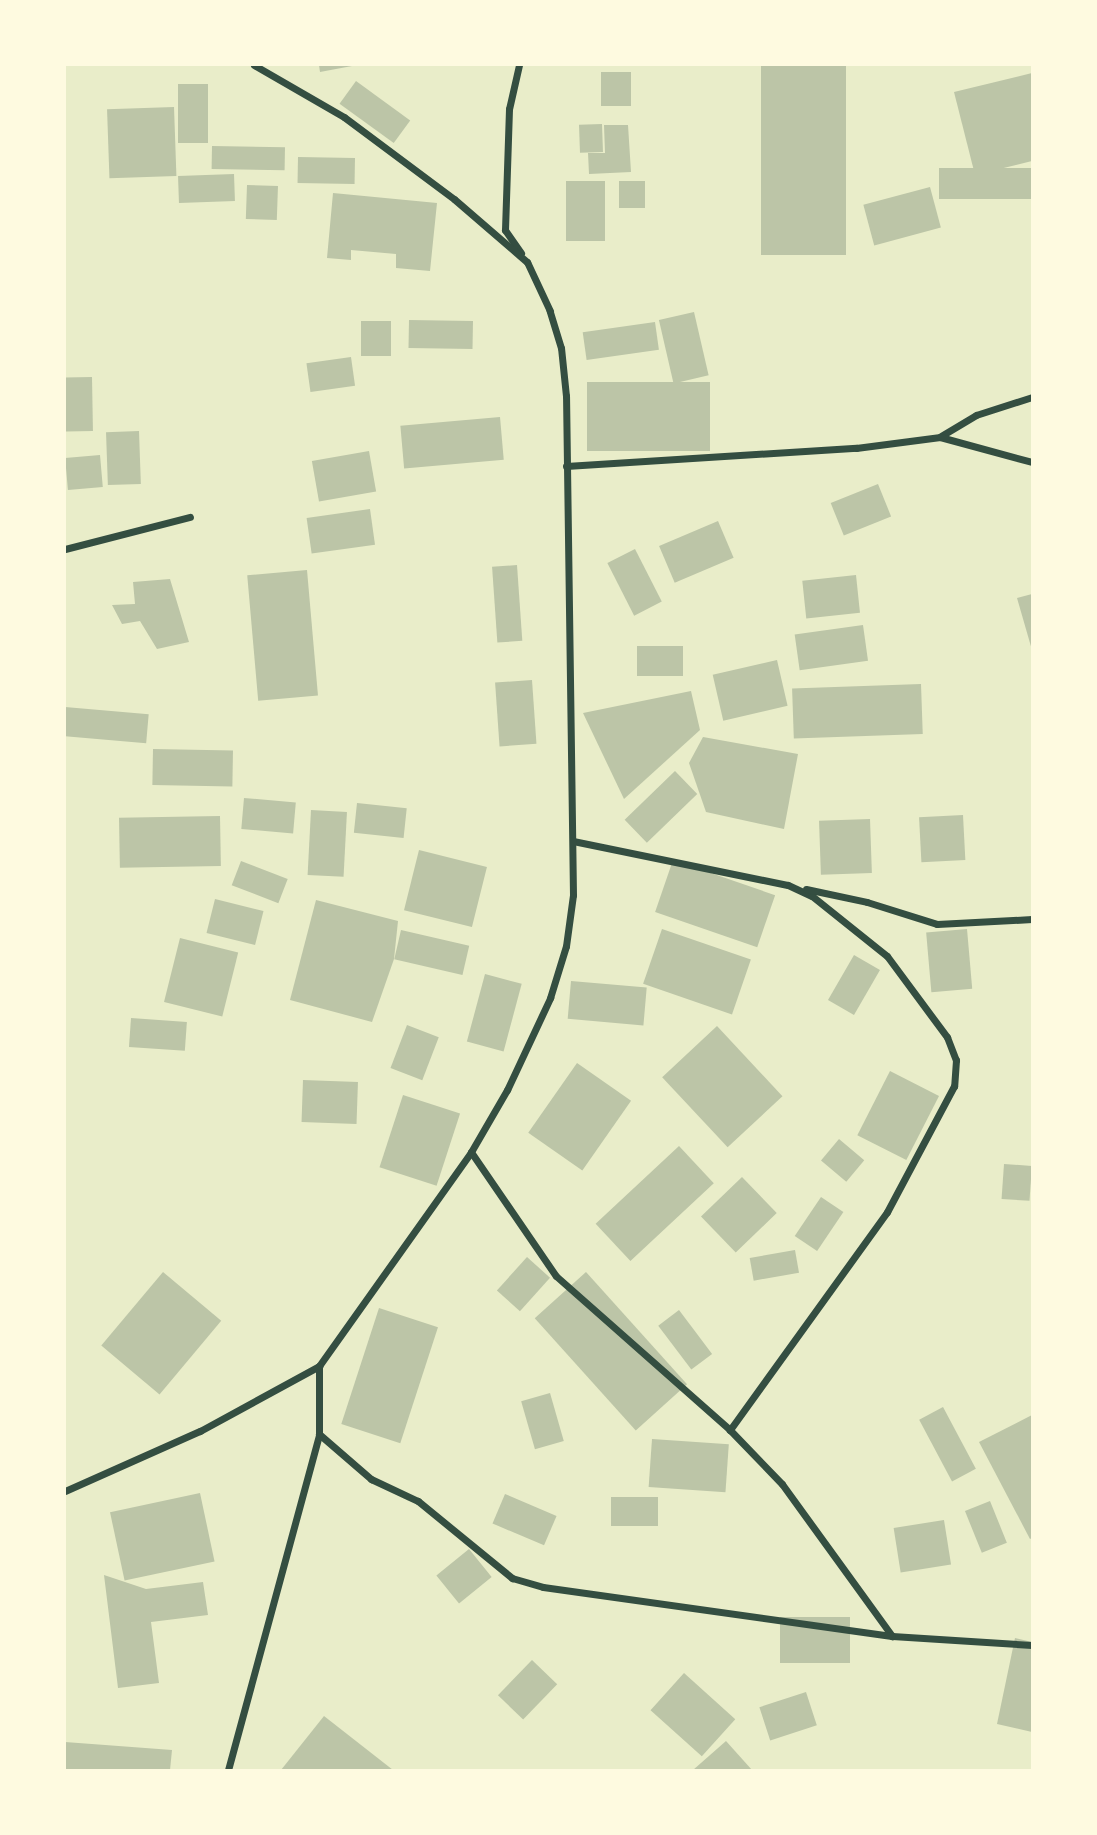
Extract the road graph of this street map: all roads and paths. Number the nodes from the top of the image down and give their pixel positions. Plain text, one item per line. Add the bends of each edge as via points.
1 (254, 65) edge
2 (519, 65) edge
3 (527, 262) junction
4 (1032, 397) edge
5 (940, 437) junction
6 (1032, 462) edge
7 (566, 466) junction
8 (190, 517) dead end
9 (65, 548) edge
10 (573, 841) junction
11 (789, 886) junction
12 (1032, 919) edge
13 (471, 1152) junction
14 (319, 1366) junction
15 (730, 1430) junction
16 (319, 1434) junction
17 (65, 1491) edge
18 (892, 1636) junction
19 (1032, 1645) edge
20 (228, 1770) edge

1 - 3 street via 344,117 454,199
2 - 3 street via 509,109 505,230
3 - 7 street via 561,348
4 - 5 street via 976,415
5 - 6 street
5 - 7 street via 856,448
7 - 10 street
8 - 9 street
10 - 11 street
10 - 13 street via 573,895 566,946 550,998 507,1090
11 - 12 street via 867,902 937,924
11 - 15 street via 813,895 887,956 947,1037 956,1060 954,1086 887,1212
13 - 14 street
13 - 15 street via 556,1276
14 - 16 street
14 - 17 street via 200,1431
15 - 18 street via 782,1484
16 - 18 street via 371,1479 418,1501 512,1578 543,1587
16 - 20 street
18 - 19 street

